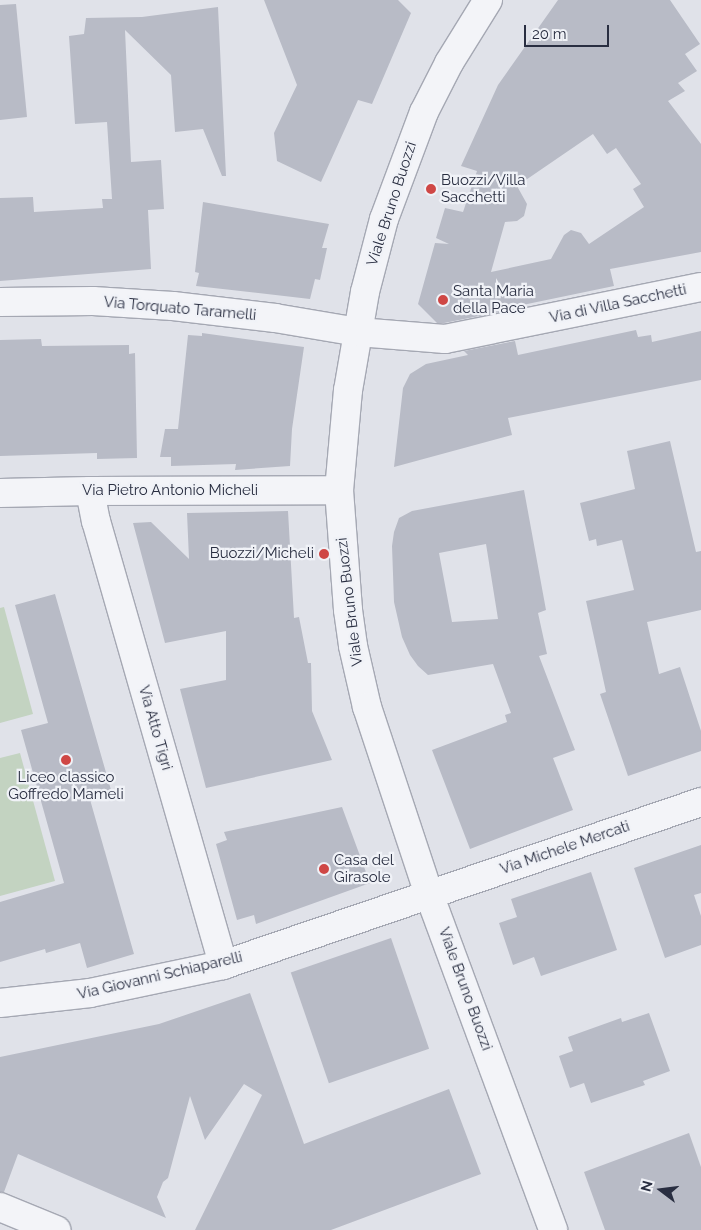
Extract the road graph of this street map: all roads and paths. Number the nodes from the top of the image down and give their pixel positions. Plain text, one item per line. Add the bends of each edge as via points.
1 (488, 0) edge
2 (701, 287) edge
3 (0, 302) edge
4 (358, 332) junction
5 (339, 490) junction
6 (90, 491) junction
7 (0, 493) edge
8 (701, 802) edge
9 (429, 894) junction
10 (223, 965) junction
11 (0, 1003) edge
12 (0, 1207) edge
13 (56, 1230) edge
14 (553, 1230) edge

1 - 4 street, Viale Bruno Buozzi via 441,78 416,130 379,237
2 - 4 street, Via di Villa Sacchetti via 445,339
3 - 4 street, Via Torquato Taramelli via 93,301 173,306
4 - 5 street, Viale Bruno Buozzi via 348,390
5 - 6 street, Via Pietro Antonio Micheli
5 - 9 street, Viale Bruno Buozzi via 348,610 361,683 377,741
6 - 7 street, Via Pietro Antonio Micheli
6 - 10 street, Via Atto Tigri
8 - 9 street, Via Michele Mercati
9 - 10 street, Via Giovanni Schiaparelli
9 - 14 street, Viale Bruno Buozzi
10 - 11 street, Via Giovanni Schiaparelli via 90,993
12 - 13 street

